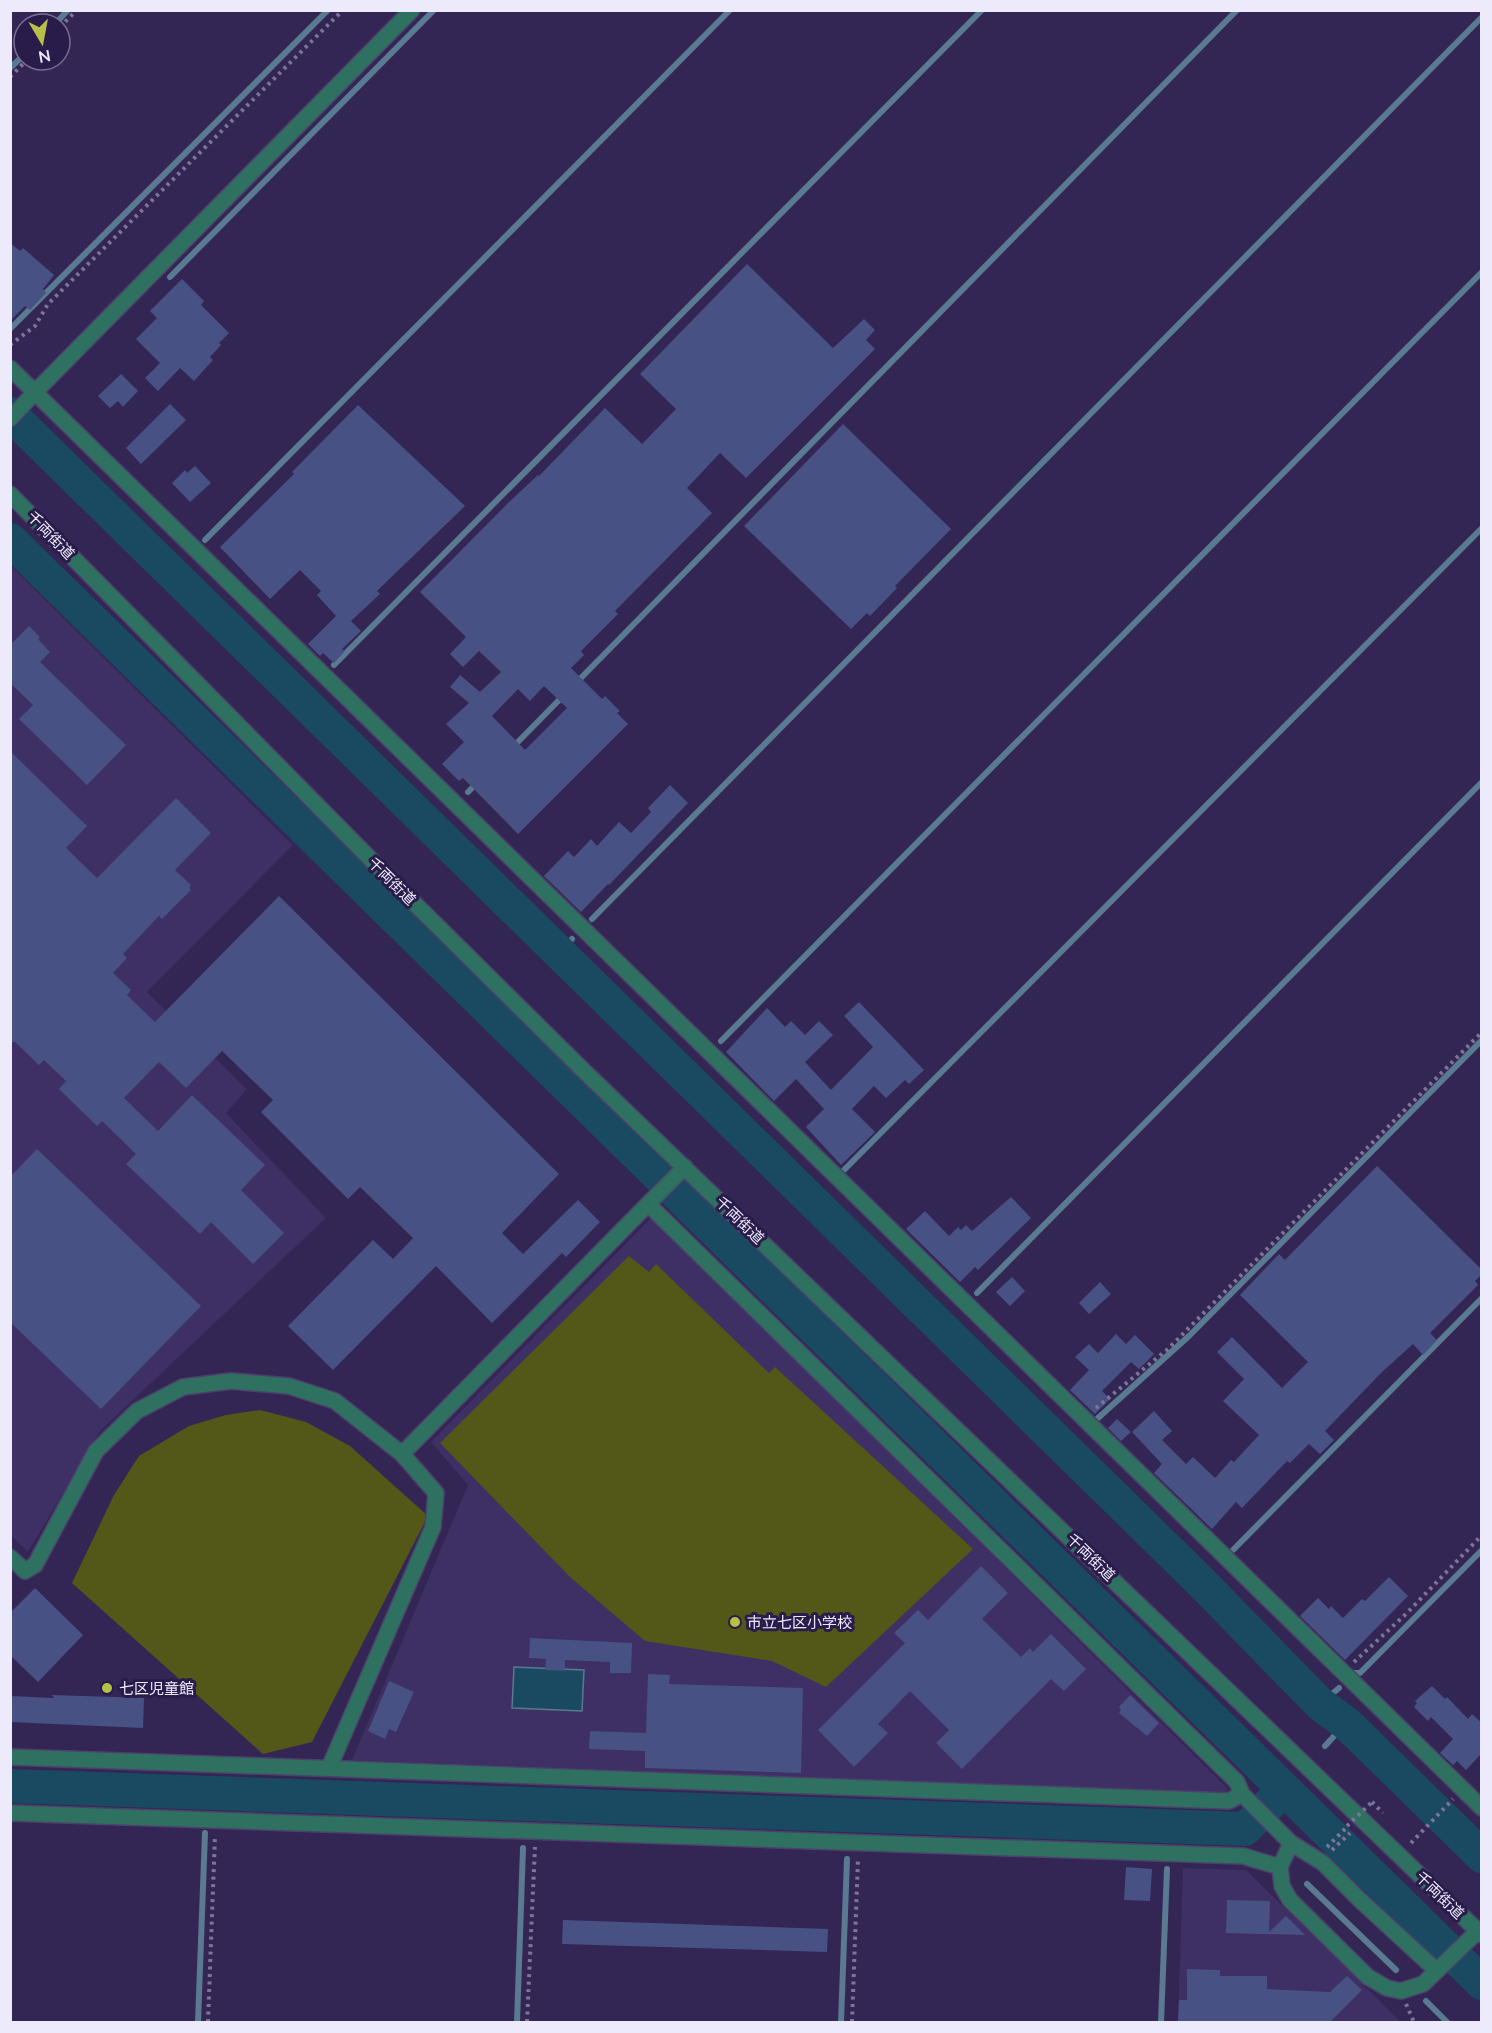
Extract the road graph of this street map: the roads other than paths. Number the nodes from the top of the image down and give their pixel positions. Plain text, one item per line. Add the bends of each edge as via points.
1 (412, 10) edge
2 (10, 368) edge
3 (33, 395) junction
4 (10, 419) edge
5 (10, 494) edge
6 (685, 1167) junction
7 (648, 1204) junction
8 (402, 1454) junction
9 (10, 1557) edge
10 (10, 1757) edge
11 (329, 1768) junction
12 (1245, 1797) junction
13 (1482, 1808) edge
14 (10, 1813) edge
15 (1286, 1838) junction
16 (1280, 1868) junction
17 (1480, 1931) edge
18 (1440, 1968) junction

1 - 3 street
2 - 3 street
3 - 4 street
3 - 13 street via 522,867
5 - 6 street, 千両街道 via 391,880
6 - 7 street
6 - 17 street, 千両街道
7 - 8 street
7 - 12 street via 1237,1782
8 - 9 street via 335,1401 289,1386 231,1381 183,1388 137,1411 96,1451 35,1565 25,1571
8 - 11 street via 436,1493 433,1527
10 - 11 street
11 - 12 street via 1229,1801
12 - 15 street
14 - 16 street via 1243,1856
15 - 16 street
15 - 18 street via 1323,1863
16 - 18 street via 1282,1886 1290,1900 1368,1977 1401,1991 1423,1984
17 - 18 street

